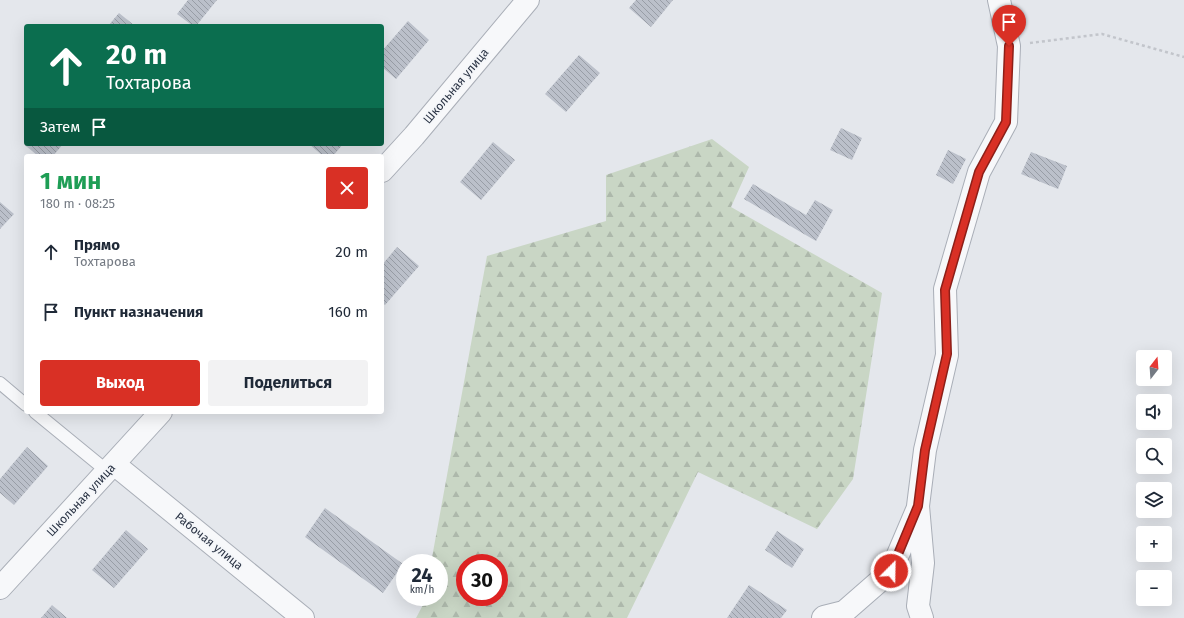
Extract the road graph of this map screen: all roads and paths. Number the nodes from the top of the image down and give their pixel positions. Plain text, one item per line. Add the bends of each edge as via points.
1 (528, 0) edge
2 (999, 0) edge
3 (1009, 46) junction
4 (1184, 57) edge
5 (384, 169) edge
6 (0, 383) edge
7 (24, 403) edge
8 (38, 414) edge
9 (159, 414) edge
10 (110, 467) junction
11 (918, 506) junction
12 (0, 588) edge
13 (303, 618) edge
14 (823, 618) edge
15 (922, 618) edge

1 - 5 street, Школьная улица
2 - 3 street
3 - 4 path via 1102,34
3 - 11 street via 1006,122 979,172 945,290 947,354 925,450
6 - 7 lane
8 - 10 lane
9 - 10 street, Школьная улица
10 - 12 street, Школьная улица
10 - 13 street, Рабочая улица
11 - 14 street via 891,571 844,612
11 - 15 street via 923,563 918,606

